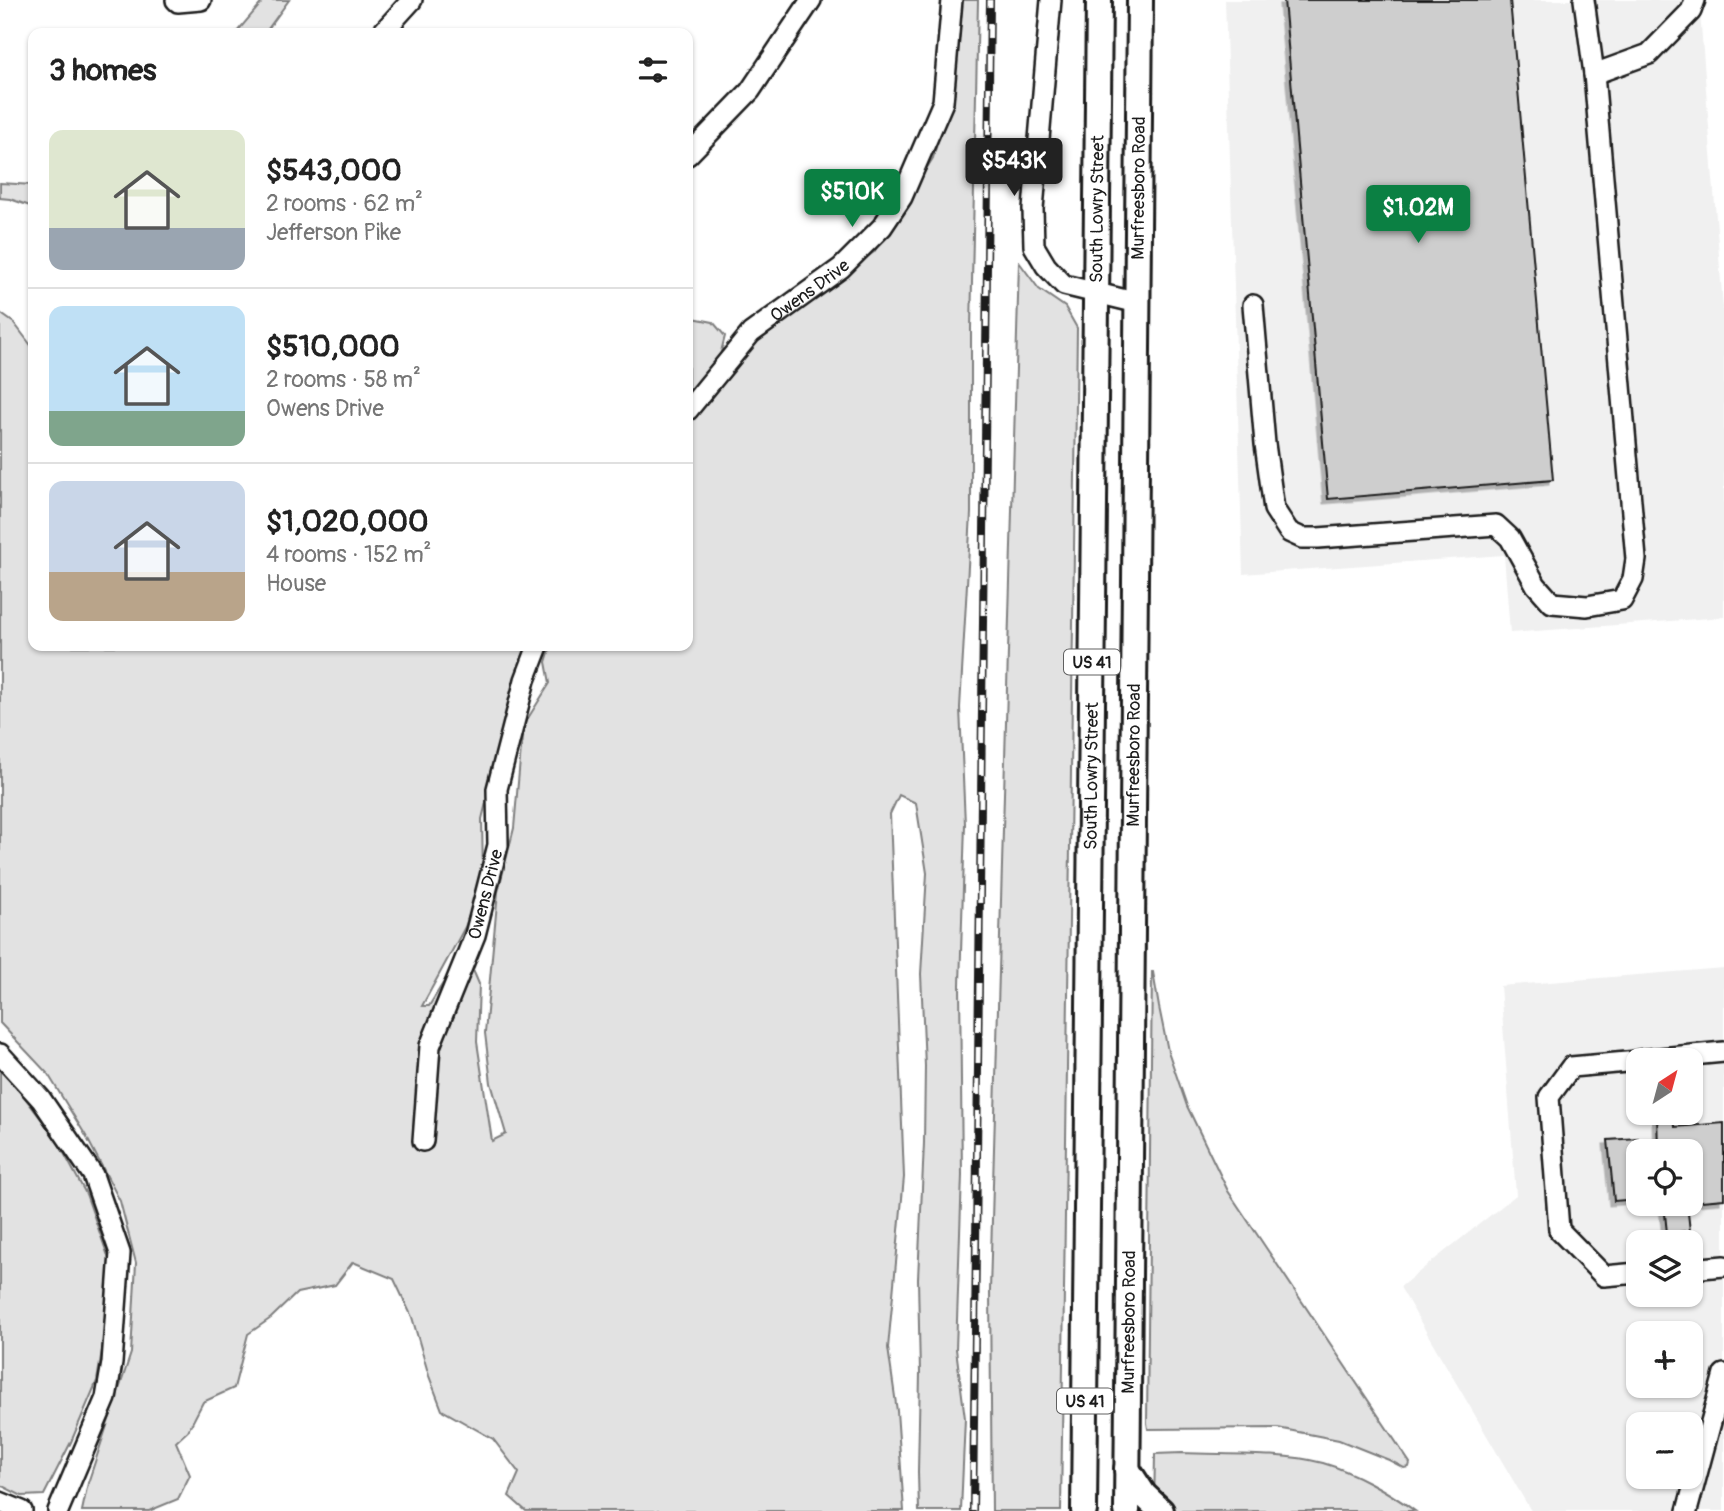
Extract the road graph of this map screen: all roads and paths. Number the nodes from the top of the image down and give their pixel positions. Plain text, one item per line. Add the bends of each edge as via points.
1 (176, 0) edge
2 (201, 0) edge
3 (412, 0) edge
4 (811, 0) edge
5 (952, 0) edge
6 (1051, 0) edge
7 (1099, 0) edge
8 (1140, 0) edge
9 (1584, 0) edge
10 (1695, 0) edge
11 (387, 28) edge
12 (1594, 74) junction
13 (693, 150) edge
14 (1096, 293) junction
15 (1138, 303) junction
16 (1252, 305) dead end
17 (693, 404) edge
18 (536, 651) edge
19 (1724, 1052) edge
20 (0, 1054) edge
21 (1703, 1054) edge
22 (1626, 1061) edge
23 (424, 1141) dead end
24 (1724, 1266) edge
25 (1703, 1268) edge
26 (1626, 1274) edge
27 (1724, 1374) edge
28 (1127, 1469) junction
29 (0, 1502) edge
30 (22, 1511) edge
31 (58, 1511) edge
32 (1084, 1511) edge
33 (1127, 1511) edge
34 (1161, 1511) edge
35 (1687, 1511) edge

1 - 2 street
3 - 11 street
4 - 13 street via 750,91
5 - 17 street, Owens Drive via 943,102 902,197 882,227 841,268 751,333
6 - 14 street via 1033,209 1034,246 1064,285
7 - 14 main road, South Lowry Street / US 41
8 - 15 main road, Murfreesboro Road / US 41
9 - 12 street
10 - 12 street via 1691,11 1649,54
12 - 16 street via 1636,559 1633,579 1622,600 1587,607 1552,603 1536,585 1510,538 1496,525 1318,538 1289,532 1274,509
14 - 15 street
14 - 32 main road, South Lowry Street / US 41
15 - 28 main road, Murfreesboro Road / US 41
18 - 23 street, Owens Drive via 497,789 498,845 475,935 430,1046
19 - 21 street
20 - 31 street via 41,1099 93,1175 120,1253 106,1398
22 - 26 street via 1571,1067 1549,1097 1559,1230 1604,1276
24 - 25 street
27 - 35 street
28 - 33 main road, Murfreesboro Road / US 41
28 - 34 main road
29 - 30 street

